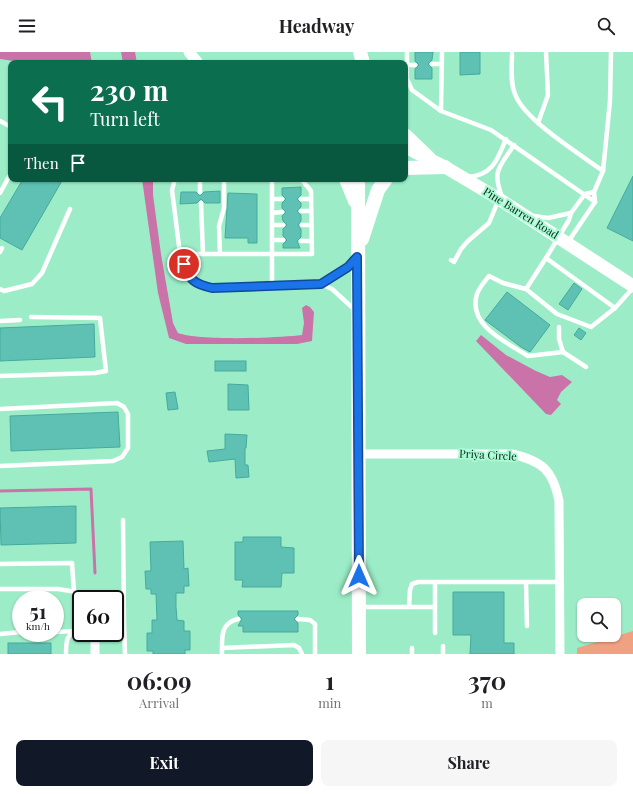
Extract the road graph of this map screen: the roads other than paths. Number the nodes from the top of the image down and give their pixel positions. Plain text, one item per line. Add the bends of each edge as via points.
1 (189, 52) edge
2 (442, 52) edge
3 (546, 52) edge
4 (611, 52) edge
5 (512, 54) dead end
6 (196, 60) edge
7 (432, 64) dead end
8 (442, 64) junction
9 (408, 65) edge
10 (415, 65) dead end
11 (408, 81) edge
12 (441, 111) junction
13 (538, 123) junction
14 (408, 138) edge
15 (506, 140) junction
16 (514, 145) junction
17 (408, 148) edge
18 (429, 158) junction
19 (445, 167) junction
20 (408, 168) edge
21 (603, 171) junction
22 (462, 177) junction
23 (8, 178) edge
24 (174, 182) edge
25 (200, 182) edge
26 (224, 182) edge
27 (272, 182) edge
28 (304, 182) edge
29 (347, 182) edge
30 (358, 182) edge
31 (384, 182) edge
32 (200, 192) dead end
33 (594, 192) junction
34 (0, 193) edge
35 (585, 194) junction
36 (301, 198) dead end
37 (272, 199) junction
38 (282, 199) dead end
39 (311, 199) junction
40 (502, 201) junction
41 (595, 202) junction
42 (202, 204) dead end
43 (70, 209) dead end
44 (358, 209) junction
45 (301, 211) dead end
46 (311, 211) junction
47 (282, 212) dead end
48 (272, 213) junction
49 (521, 213) junction
50 (571, 213) junction
51 (273, 225) junction
52 (283, 225) dead end
53 (302, 225) dead end
54 (311, 225) junction
55 (563, 239) junction
56 (273, 240) junction
57 (283, 240) dead end
58 (301, 241) dead end
59 (311, 241) junction
60 (180, 254) junction
61 (203, 254) junction
62 (220, 254) junction
63 (273, 254) junction
64 (357, 257) junction
65 (546, 258) junction
66 (451, 260) dead end
67 (632, 283) edge
68 (321, 284) junction
69 (272, 287) junction
70 (0, 289) edge
71 (526, 290) junction
72 (615, 308) junction
73 (358, 313) junction
74 (31, 317) dead end
75 (20, 320) dead end
76 (0, 321) edge
77 (559, 327) dead end
78 (563, 352) junction
79 (586, 367) dead end
80 (0, 376) edge
81 (0, 409) edge
82 (359, 454) junction
83 (0, 466) edge
84 (123, 520) dead end
85 (0, 564) edge
86 (435, 582) junction
87 (526, 582) junction
88 (560, 582) junction
89 (0, 589) edge
90 (74, 590) edge
91 (124, 590) edge
92 (72, 592) edge
93 (359, 607) junction
94 (410, 607) junction
95 (435, 607) junction
96 (238, 619) dead end
97 (298, 619) dead end
98 (124, 621) edge
99 (528, 626) dead end
100 (12, 632) edge
101 (72, 633) edge
102 (435, 633) dead end
103 (0, 634) edge
104 (95, 642) edge
105 (443, 646) dead end
106 (412, 648) dead end
107 (222, 651) edge
108 (66, 654) edge
109 (95, 654) edge
110 (125, 654) edge
111 (302, 654) edge
112 (315, 654) edge
113 (359, 654) edge
114 (412, 654) edge
115 (443, 654) edge
116 (560, 654) edge

1 - 6 street
2 - 8 lane
3 - 13 lane via 548,95
4 - 21 lane
5 - 13 lane via 513,86 519,104
7 - 8 lane
8 - 12 lane
9 - 10 lane
11 - 12 lane via 412,90
12 - 15 lane via 485,126
13 - 21 lane
14 - 18 main road
15 - 16 lane
15 - 22 lane via 492,168 481,174
16 - 35 lane
16 - 40 lane via 496,175
17 - 18 main road, Pine Barren Road
18 - 19 main road, Pine Barren Road
19 - 20 main road
19 - 22 main road, Pine Barren Road
21 - 33 lane
22 - 40 main road, Pine Barren Road
23 - 34 lane
24 - 60 lane via 172,190
25 - 32 lane
26 - 62 lane via 224,208 219,226
27 - 37 lane
28 - 39 lane via 311,191
29 - 44 main road
30 - 44 main road
31 - 64 main road via 378,190
33 - 35 lane
33 - 41 lane
35 - 41 lane
35 - 50 lane
36 - 39 lane
37 - 38 lane
37 - 48 lane
39 - 46 lane
40 - 49 main road, Pine Barren Road
40 - 66 lane via 490,223 468,241 454,262
41 - 55 lane
42 - 61 lane
43 - 70 lane via 42,273 32,284 4,291
44 - 64 main road
45 - 46 lane
46 - 54 lane
47 - 48 lane
48 - 51 lane
49 - 50 lane via 548,218
49 - 55 main road, Pine Barren Road
50 - 55 lane
51 - 52 lane
51 - 56 lane
53 - 54 lane
54 - 59 lane
55 - 65 lane
55 - 67 main road, Pine Barren Road
56 - 57 lane
56 - 63 lane
58 - 59 lane
59 - 63 lane via 312,254
60 - 61 lane
60 - 69 lane via 188,274 198,285 212,288
61 - 62 lane
62 - 63 lane
63 - 69 lane
64 - 68 lane via 348,267
64 - 73 main road
65 - 71 lane
65 - 72 lane
67 - 72 lane
68 - 69 lane
68 - 73 lane via 332,289
71 - 72 lane via 557,314 591,327
71 - 78 lane via 489,276 477,294 476,312 479,320 493,333 528,356
73 - 82 main road
74 - 80 lane via 100,318 106,370 95,373
75 - 76 lane
77 - 78 lane
78 - 79 lane
81 - 83 lane via 117,403 124,407 128,414 128,448 122,457 113,461
82 - 88 street, Priya Circle via 512,454 534,461 545,468 557,488 559,501
82 - 93 main road
84 - 91 lane
85 - 90 lane via 72,563
86 - 87 lane
86 - 94 lane via 412,584
86 - 95 lane
87 - 88 lane
87 - 99 lane
88 - 116 street, Priya Circle
89 - 92 lane via 58,589
93 - 94 lane
93 - 113 main road
94 - 95 lane
95 - 102 lane
96 - 107 lane via 229,621 226,625
97 - 112 lane via 310,620 315,624
98 - 110 lane
100 - 103 lane
101 - 108 lane via 66,641
104 - 109 street
105 - 115 lane
106 - 114 lane
107 - 111 lane via 294,645

